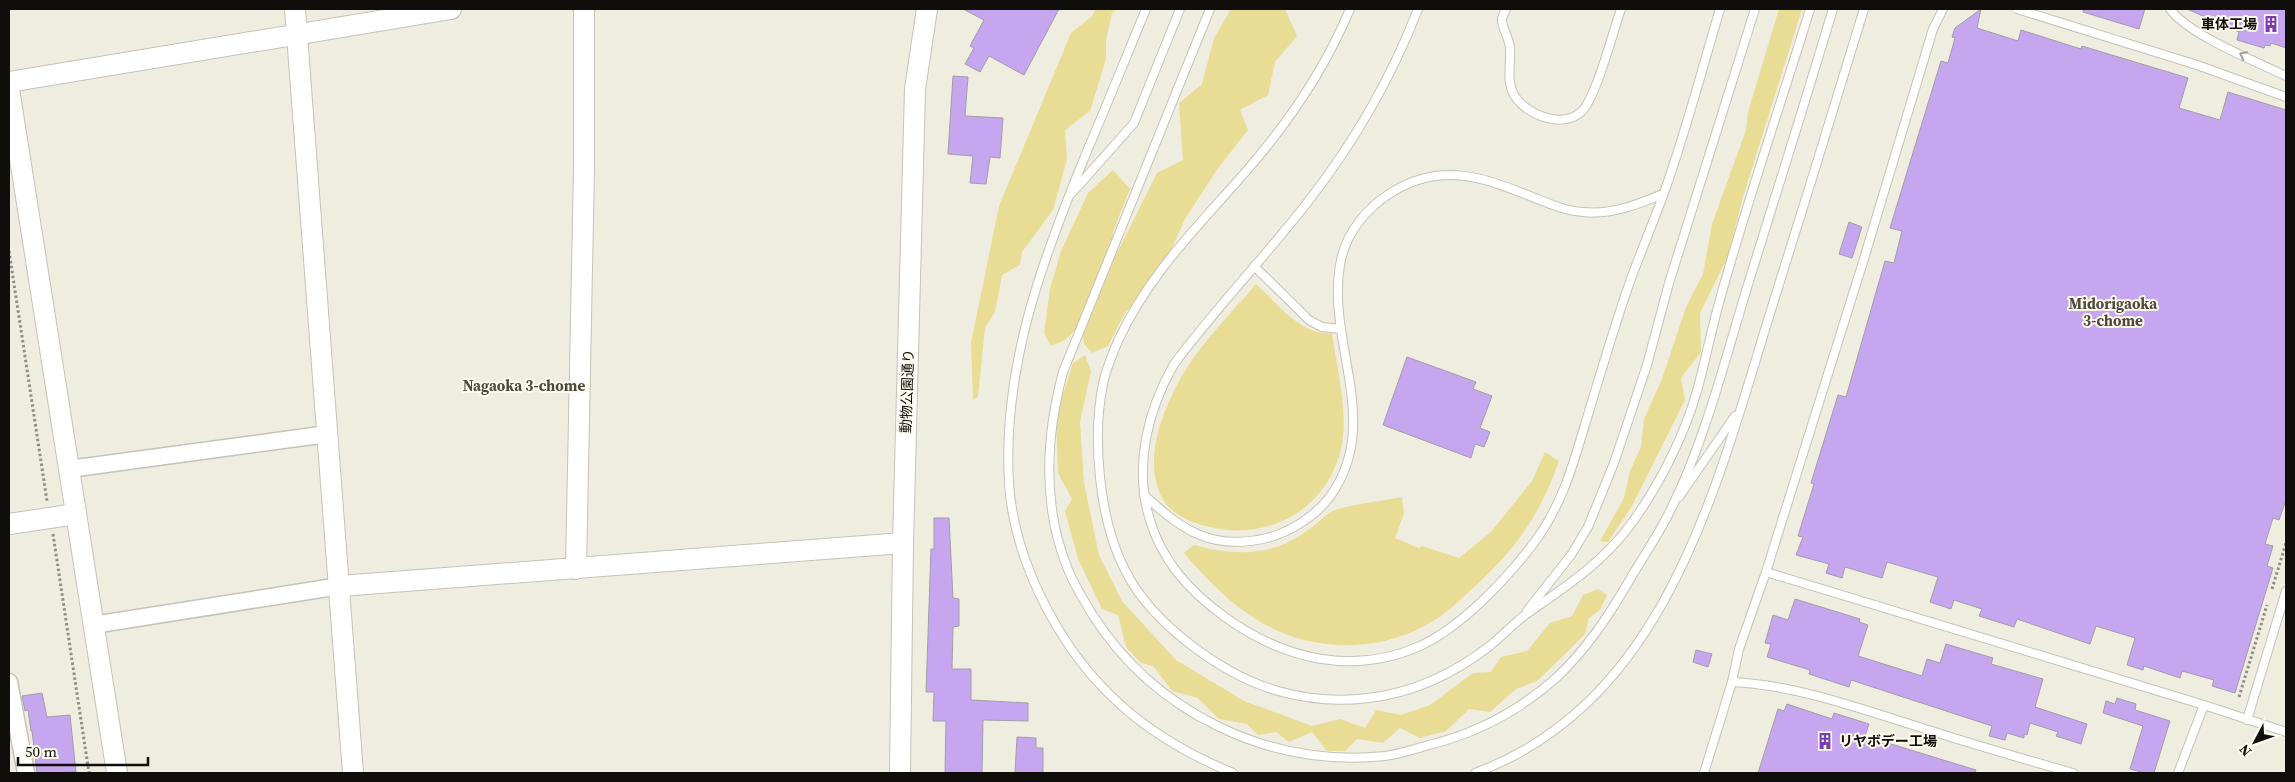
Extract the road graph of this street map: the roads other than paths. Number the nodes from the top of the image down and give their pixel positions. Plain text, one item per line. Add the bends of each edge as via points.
1 (295, 9) edge
2 (451, 9) edge
3 (584, 9) edge
4 (927, 9) edge
5 (1146, 9) edge
6 (1180, 9) edge
7 (1210, 9) edge
8 (1350, 9) edge
9 (1418, 9) edge
10 (1506, 9) edge
11 (1621, 9) edge
12 (1720, 9) edge
13 (1755, 9) edge
14 (1810, 9) edge
15 (1833, 9) edge
16 (1864, 9) edge
17 (1943, 9) edge
18 (2018, 9) edge
19 (2170, 9) edge
20 (296, 33) junction
21 (2286, 76) edge
22 (9, 82) edge
23 (9, 89) edge
24 (2286, 96) edge
25 (1663, 194) junction
26 (1068, 199) junction
27 (1254, 266) junction
28 (1341, 329) junction
29 (1740, 408) junction
30 (328, 434) junction
31 (69, 470) junction
32 (1144, 495) junction
33 (1671, 509) junction
34 (76, 514) junction
35 (9, 524) edge
36 (903, 543) junction
37 (576, 569) junction
38 (1766, 572) junction
39 (340, 586) junction
40 (2286, 591) edge
41 (1521, 618) junction
42 (94, 625) junction
43 (9, 682) edge
44 (1732, 682) junction
45 (2204, 705) junction
46 (2246, 720) junction
47 (2286, 732) edge
48 (26, 773) edge
49 (117, 773) edge
50 (353, 773) edge
51 (900, 773) edge
52 (1233, 773) edge
53 (1475, 773) edge
54 (1704, 773) edge
55 (2073, 773) edge
56 (2178, 773) edge

1 - 20 street
2 - 20 street
3 - 37 street
4 - 36 street, 動物公園通り via 915,88
5 - 26 lane
6 - 26 lane via 1134,123
7 - 33 lane via 1076,336 1053,411 1048,448 1055,527 1067,567 1101,628 1124,656 1147,680 1203,719 1233,734 1294,753 1328,757 1389,755 1457,738 1489,725 1524,704 1580,653 1597,632
8 - 41 lane via 1322,66 1281,128 1162,266 1143,294 1112,354 1103,381 1099,420 1102,502 1110,531 1125,571 1151,607 1176,632 1238,675 1275,690 1313,699 1369,698 1428,682 1490,646
9 - 27 lane via 1380,93 1359,129 1307,203
10 - 11 lane via 1502,20 1511,48 1510,83 1515,95 1534,112 1566,120 1574,117 1590,101
12 - 25 lane
13 - 41 lane via 1669,282 1648,365 1599,503 1571,555
14 - 41 lane via 1719,304 1696,395 1661,475 1617,542 1575,581
15 - 33 lane via 1706,421
16 - 29 lane
17 - 38 lane via 1934,29
18 - 24 lane
21 -> 19 lane via 2192,30
20 - 22 street
20 - 30 street
23 - 31 street
25 - 28 lane via 1630,208 1582,212 1560,208 1472,176 1452,174 1411,182 1391,192 1373,207 1357,223 1346,242 1337,282
25 - 32 lane via 1624,298 1570,476 1556,508 1518,563 1477,606 1440,636 1402,652 1359,661 1312,658 1273,646 1246,632 1186,584 1172,567 1154,534
26 - 52 lane via 1036,285 1016,363 1008,446 1009,485 1016,527 1044,605 1090,675 1124,710 1171,744
27 - 28 lane via 1314,324
27 - 32 lane via 1194,338 1166,379 1147,429
28 - 32 lane via 1354,434 1347,469 1324,505 1295,527 1274,536 1232,543 1192,532 1171,520
29 - 33 lane
29 - 53 lane via 1692,545 1664,603 1625,661 1589,701 1553,732 1509,758
30 - 31 street
30 - 39 street
31 - 34 street
34 - 35 street
34 - 42 street
36 - 37 street
36 - 51 street, 動物公園通り
37 - 39 street
38 - 44 lane via 1739,649
38 - 45 lane
39 - 42 street
39 - 50 street
40 - 46 lane
42 - 49 street
43 - 48 street
44 - 54 lane
44 - 55 lane via 1765,684 1831,699
45 - 46 lane
45 - 56 lane
46 - 47 lane

